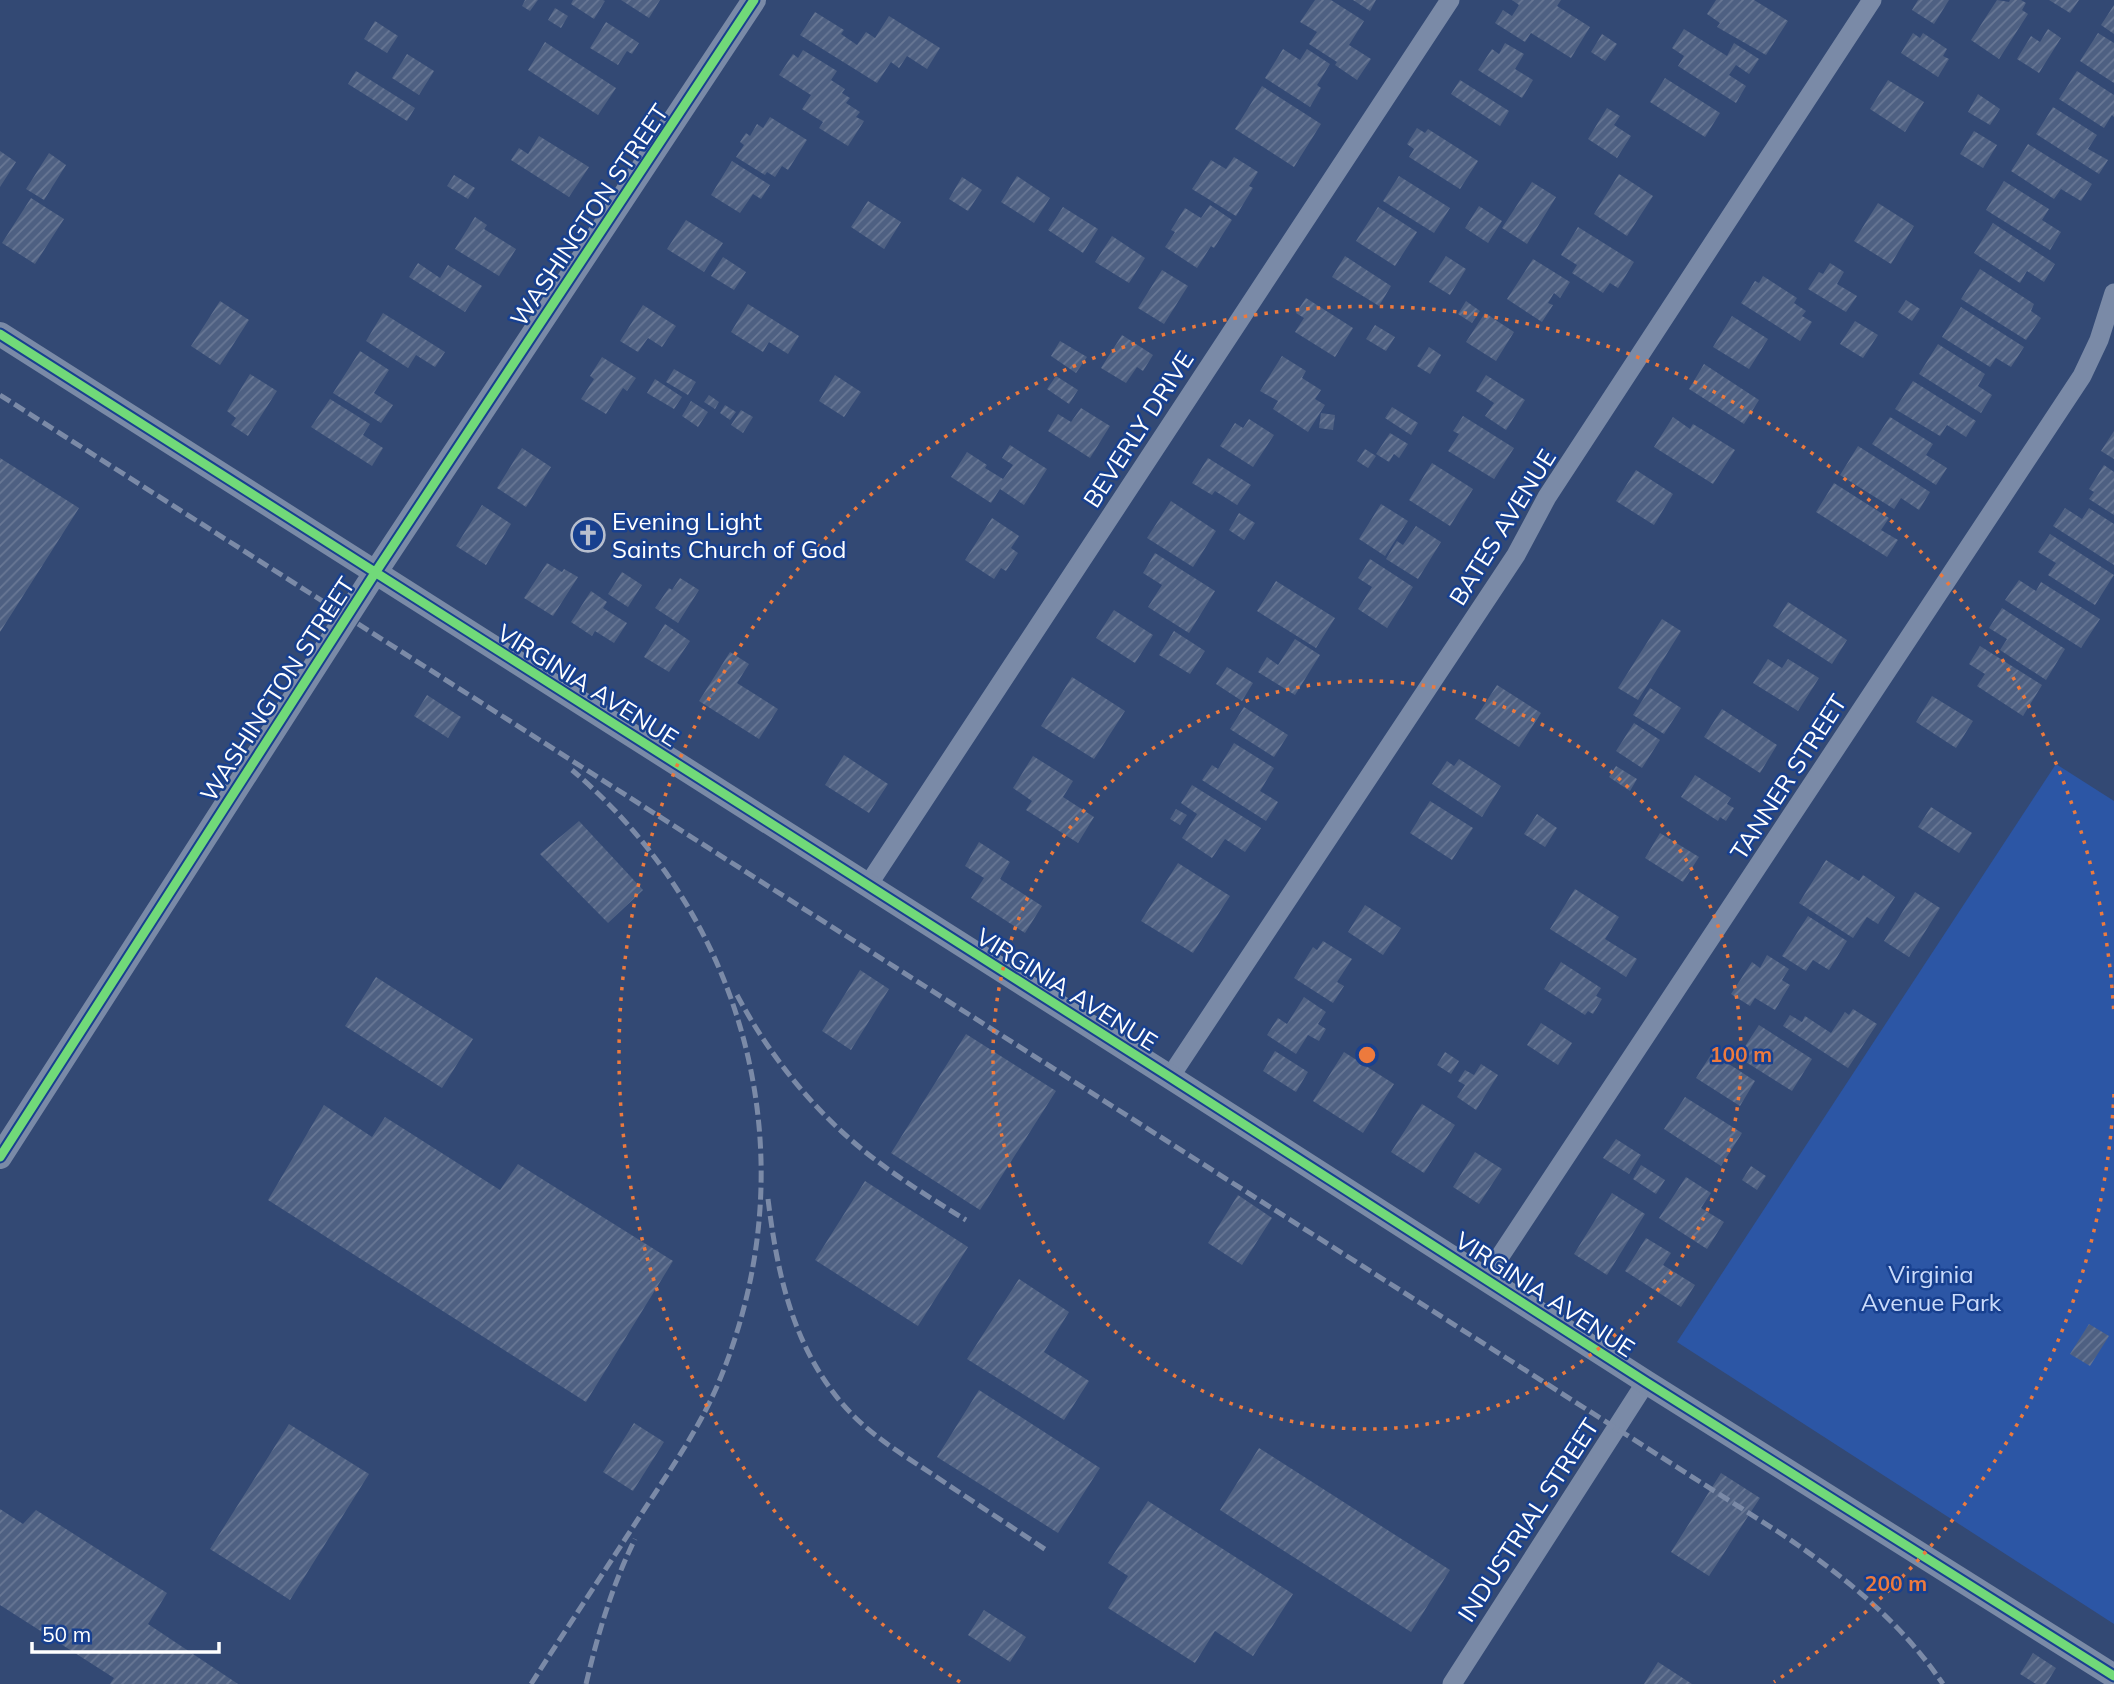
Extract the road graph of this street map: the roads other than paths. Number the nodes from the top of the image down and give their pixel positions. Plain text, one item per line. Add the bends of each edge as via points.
1 (754, 0) edge
2 (1450, 0) edge
3 (1871, 0) edge
4 (2114, 293) edge
5 (0, 334) edge
6 (374, 573) junction
7 (868, 885) junction
8 (1170, 1077) junction
9 (0, 1157) edge
10 (1485, 1279) junction
11 (1646, 1382) junction
12 (2114, 1676) edge
13 (1452, 1684) edge

1 - 6 street, WASHINGTON STREET
2 - 7 street, BEVERLY DRIVE
3 - 8 street, BATES AVENUE via 1547,497 1516,555
4 - 10 street, TANNER STREET via 2082,376
5 - 6 street, VIRGINIA AVENUE
6 - 7 street, VIRGINIA AVENUE
6 - 9 street, WASHINGTON STREET
7 - 8 street, VIRGINIA AVENUE
8 - 10 street, VIRGINIA AVENUE
10 - 11 street, VIRGINIA AVENUE
11 - 12 street, VIRGINIA AVENUE
11 - 13 street, INDUSTRIAL STREET

